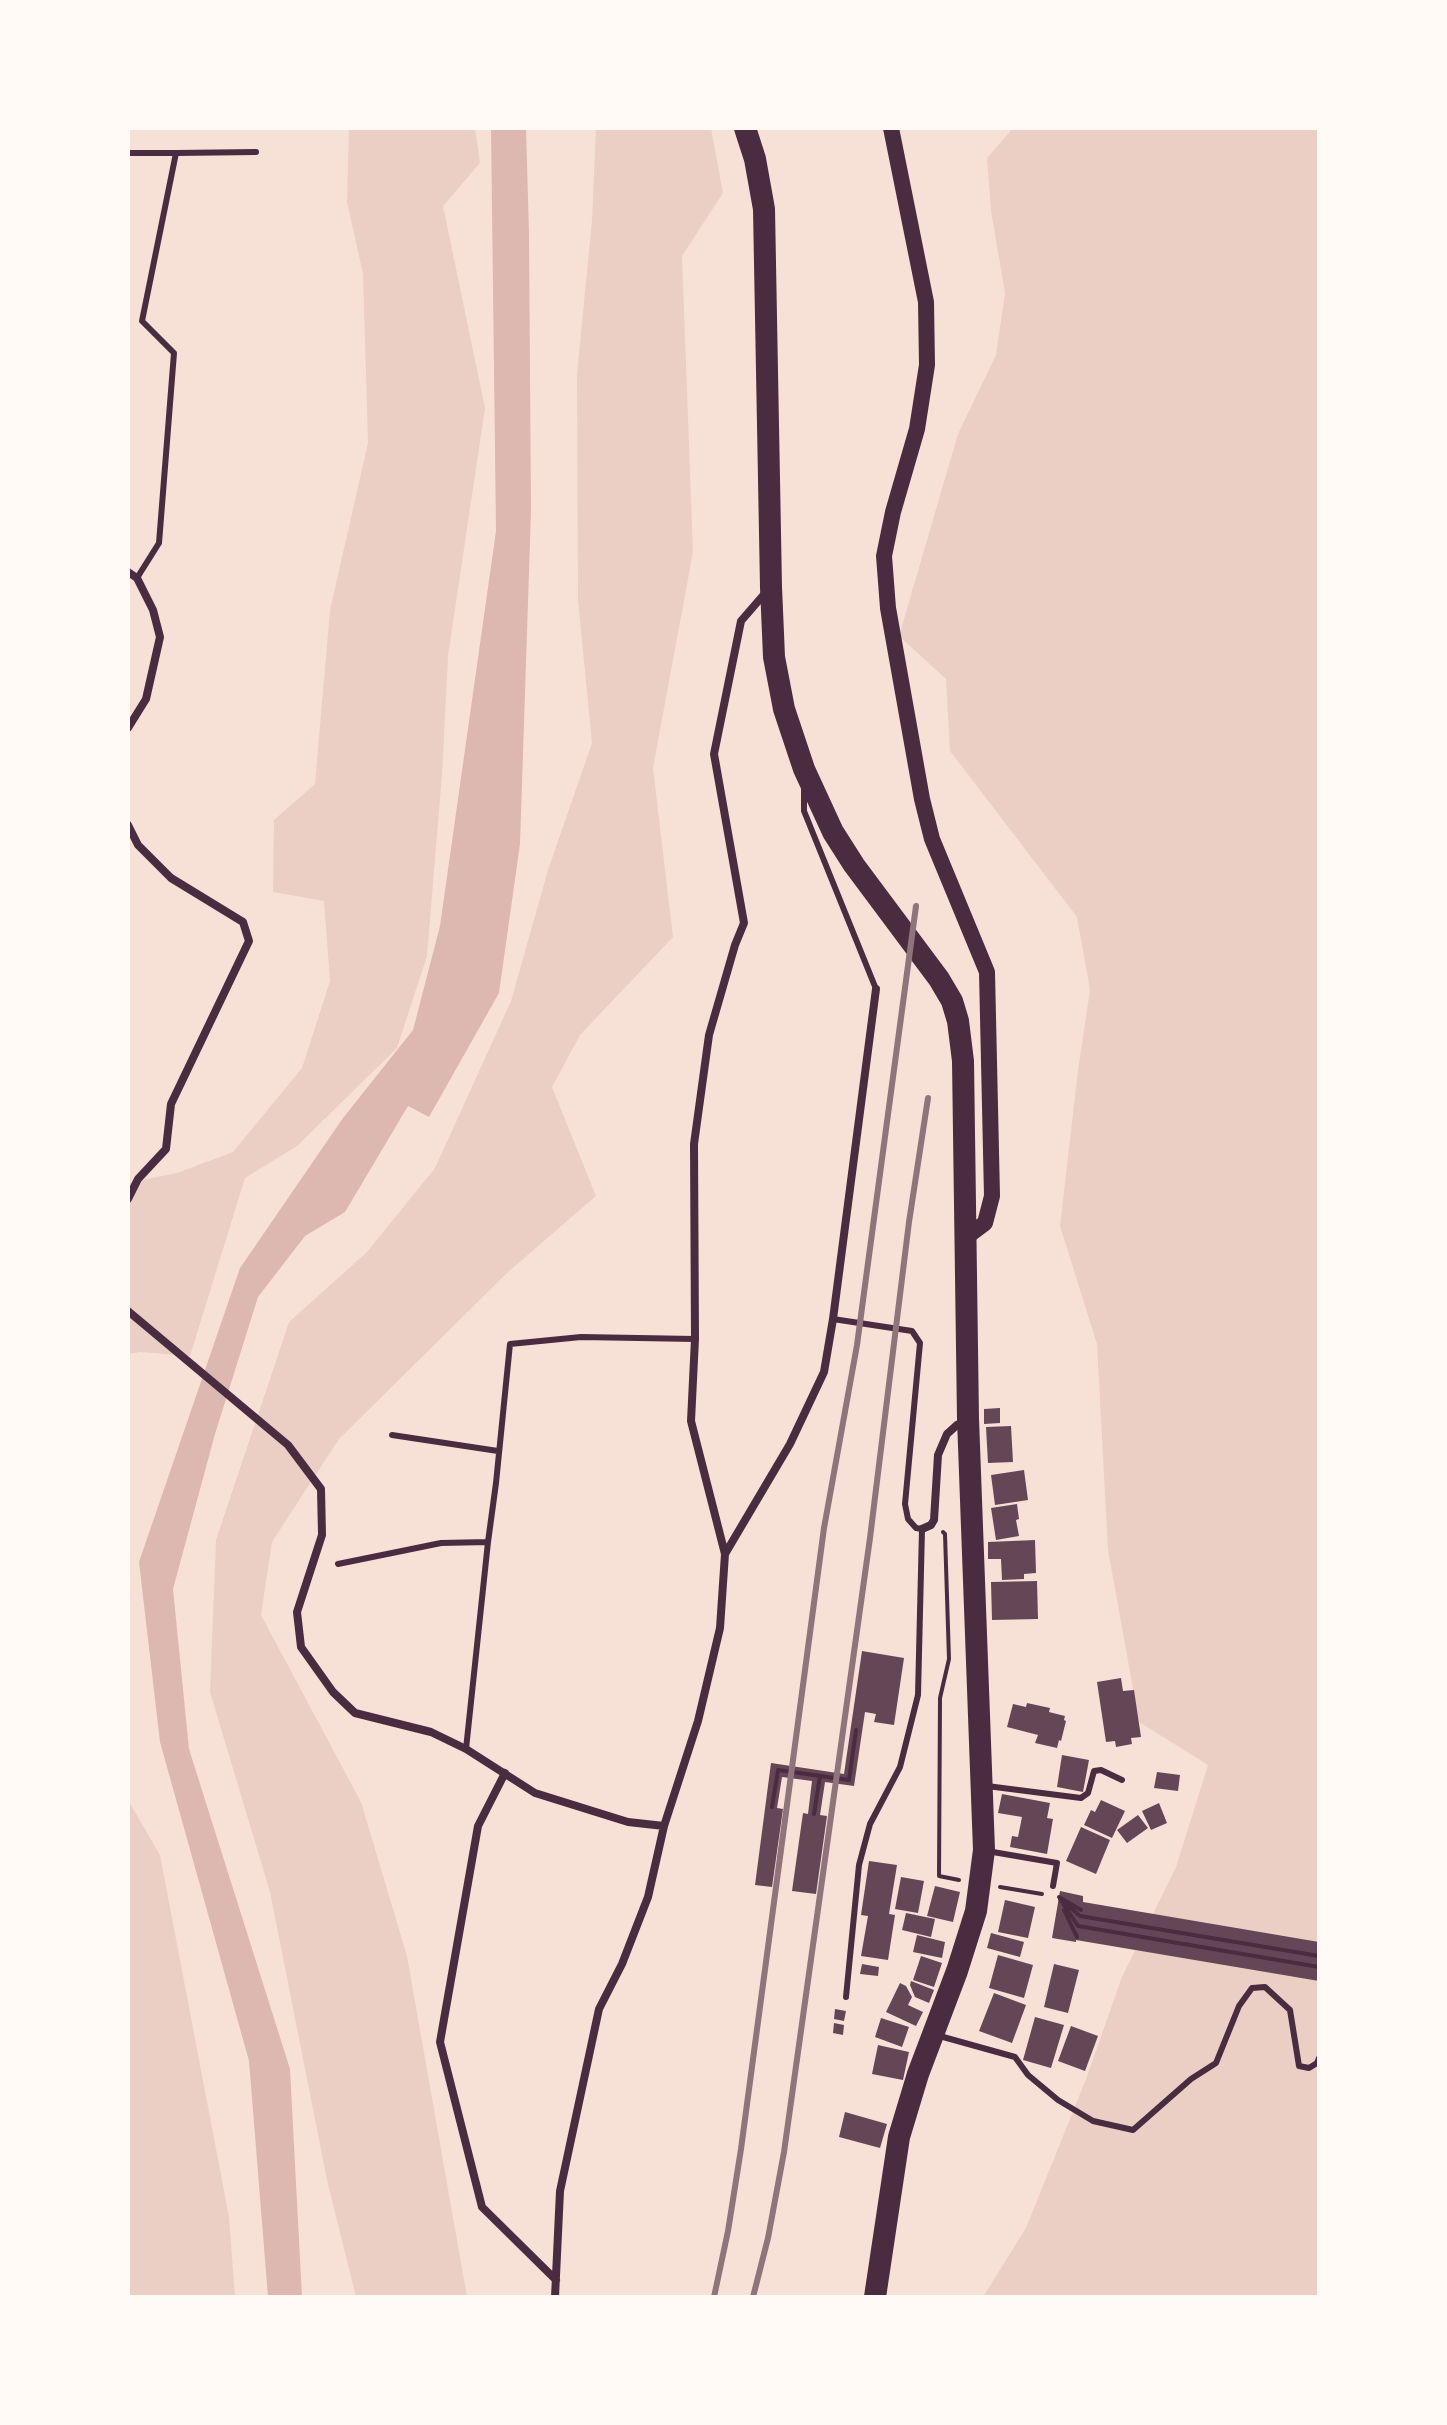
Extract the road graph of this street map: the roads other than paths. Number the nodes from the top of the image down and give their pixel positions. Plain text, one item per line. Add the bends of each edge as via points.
1 (745, 128) edge
2 (891, 128) edge
3 (256, 152) dead end
4 (128, 153) edge
5 (176, 153) junction
6 (128, 572) edge
7 (137, 578) junction
8 (771, 587) junction
9 (128, 728) edge
10 (804, 769) junction
11 (128, 825) edge
12 (876, 989) joint
13 (128, 1199) edge
14 (965, 1238) junction
15 (128, 1311) edge
16 (833, 1319) junction
17 (695, 1339) junction
18 (968, 1419) junction
19 (392, 1435) dead end
20 (498, 1451) junction
21 (922, 1529) junction
22 (488, 1542) junction
23 (725, 1554) junction
24 (338, 1564) dead end
25 (466, 1749) junction
26 (505, 1773) junction
27 (1122, 1780) dead end
28 (982, 1785) junction
29 (664, 1826) junction
30 (984, 1850) junction
31 (1053, 1886) dead end
32 (846, 1997) dead end
33 (933, 2034) junction
34 (1319, 2058) edge
35 (556, 2280) junction
36 (555, 2297) edge
37 (875, 2297) edge

1 - 8 highway via 764,209
2 - 14 main road via 926,302 927,365 917,429 884,556 888,608 932,839 987,972 992,1196 985,1223
3 - 5 lane
4 - 5 lane
5 - 7 lane via 142,321 174,353 159,543
6 - 7 street
7 - 9 street via 160,637 146,699
8 - 10 highway via 774,657
8 - 17 street via 741,621 714,754 744,923 709,1035 694,1144
10 - 12 lane via 804,811
10 - 14 highway via 854,865 952,1001 961,1039
11 - 13 street via 138,845 171,878 243,922 249,941 171,1104 166,1149 138,1179
12 - 16 street
14 - 18 highway
15 - 25 street via 288,1445 321,1489 322,1535 297,1612 301,1647 333,1692 355,1713 431,1732
16 - 21 lane via 912,1331 920,1343 905,1504 908,1519
16 - 23 street via 824,1372 790,1444
17 - 20 lane via 581,1337 510,1344
17 - 23 street via 691,1421
18 - 21 street via 947,1434 938,1455 934,1520
18 - 28 highway
19 - 20 lane
20 - 22 lane
21 - 32 lane via 918,1695 900,1767 870,1824 859,1865
22 - 24 lane via 441,1543
22 - 25 lane
23 - 29 street via 720,1628 698,1721
25 - 26 street
26 - 29 street via 535,1793 628,1822
26 - 35 street via 478,1826 440,2042 482,2207
27 - 28 lane via 1094,1771 1088,1793 1081,1798
28 - 30 highway
29 - 35 street via 648,1897 599,2009 560,2191
30 - 31 lane via 1057,1863
30 - 33 highway via 976,1911
33 - 34 lane via 1015,2057 1058,2100 1093,2121 1133,2130 1216,2063 1252,1988 1265,1987 1290,2010 1299,2066 1309,2068
33 - 37 highway via 899,2137
35 - 36 street

